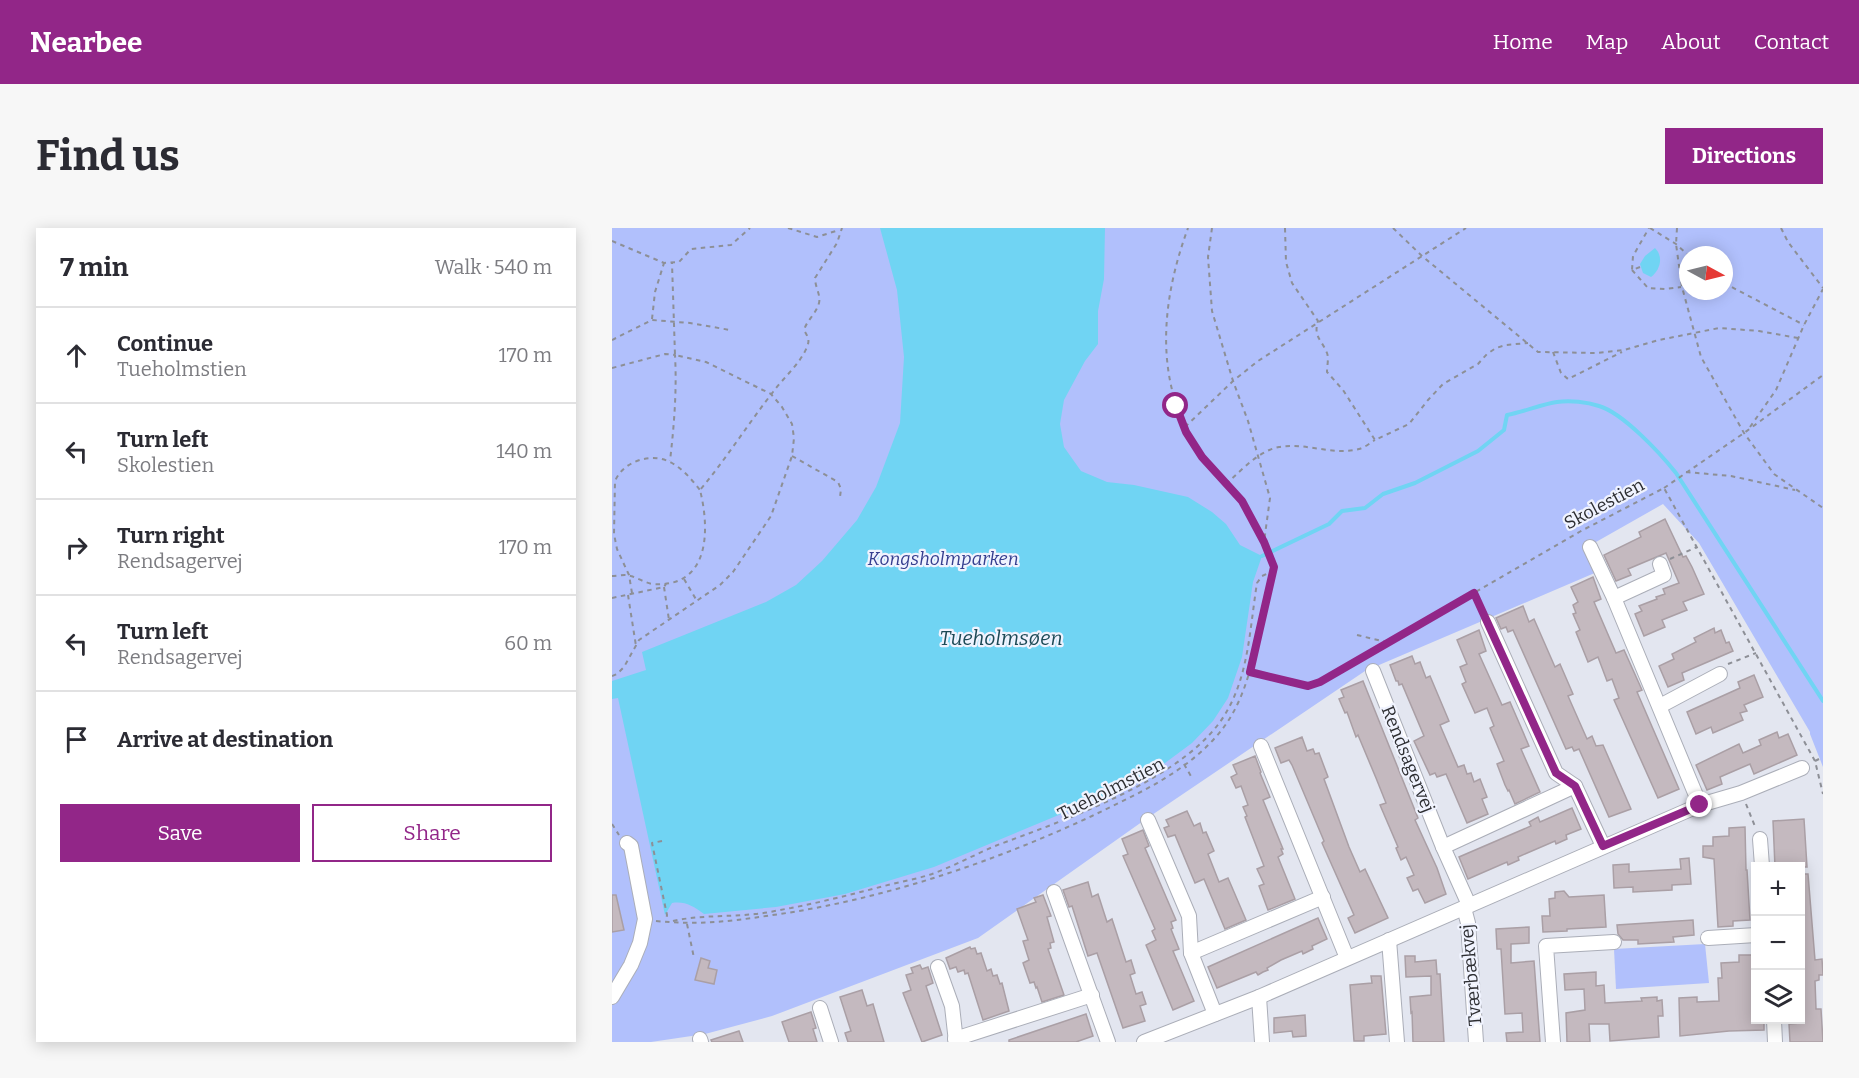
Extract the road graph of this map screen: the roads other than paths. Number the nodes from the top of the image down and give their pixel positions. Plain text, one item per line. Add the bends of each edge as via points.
1 (1590, 547) dead end
2 (1660, 564) road end
3 (1614, 598) junction
4 (1488, 622) road end
5 (1371, 665) road end
6 (1720, 674) road end
7 (1660, 706) junction
8 (1261, 746) dead end
9 (1802, 768) dead end
10 (1575, 786) junction
11 (1700, 805) junction
12 (1148, 820) dead end
13 (623, 839) road end
14 (1760, 839) road end
15 (1603, 846) junction
16 (1443, 847) junction
17 (1762, 862) edge
18 (1054, 892) dead end
19 (1323, 897) junction
20 (1466, 907) junction
21 (1751, 935) edge
22 (1708, 938) dead end
23 (1389, 940) junction
24 (1614, 942) dead end
25 (1191, 953) junction
26 (1347, 958) junction
27 (938, 967) dead end
28 (1092, 996) junction
29 (612, 997) edge
30 (1259, 997) junction
31 (820, 1008) dead end
32 (1215, 1014) junction
33 (1773, 1024) edge
34 (956, 1040) edge
35 (831, 1042) edge
36 (1108, 1042) edge
37 (1147, 1042) edge
38 (1262, 1042) edge
39 (1397, 1042) edge
40 (1476, 1042) edge
41 (1553, 1042) edge
42 (1775, 1042) edge

1 - 3 street
2 - 3 street via 1664,574
3 - 7 street
4 - 10 street via 1556,773
5 - 16 street, Rendsagervej
6 - 7 street
7 - 11 street
8 - 19 street
9 - 11 street
10 - 15 street
10 - 16 street
11 - 15 street
12 - 25 street via 1189,916
13 - 29 street via 631,846 645,919 631,965
14 - 17 street
15 - 20 street
16 - 20 street, Rendsagervej
18 - 28 street
19 - 25 street
19 - 26 street
20 - 23 street
20 - 40 street, Tværbækvej
21 - 22 street
23 - 26 street
23 - 39 street
24 - 41 street via 1546,946
25 - 32 street
26 - 30 street
27 - 34 street via 952,1006
28 - 34 street
28 - 36 street
30 - 32 street
30 - 38 street
31 - 35 street
32 - 37 street
33 - 42 street

